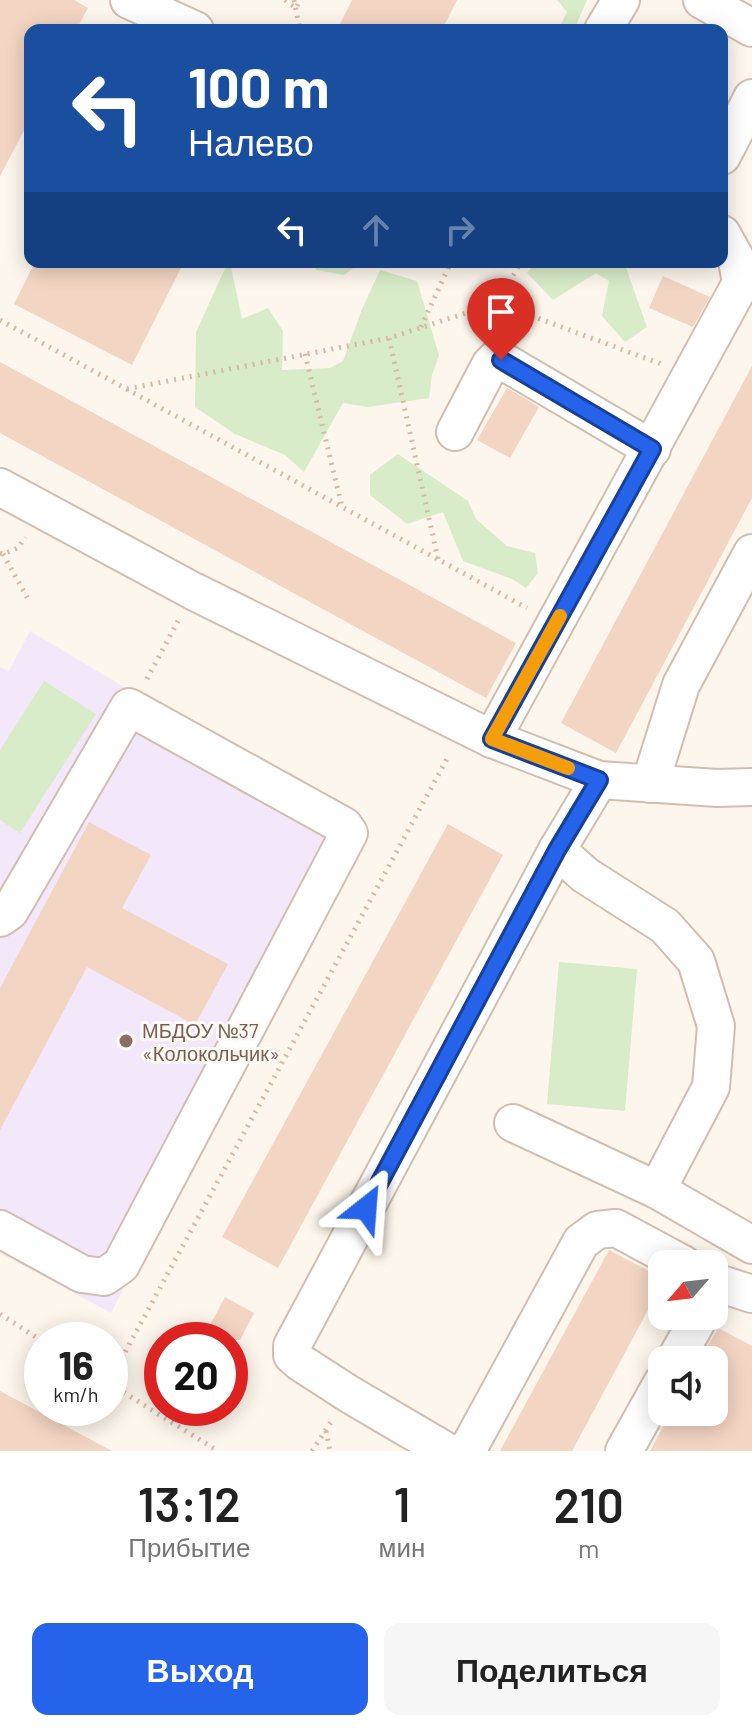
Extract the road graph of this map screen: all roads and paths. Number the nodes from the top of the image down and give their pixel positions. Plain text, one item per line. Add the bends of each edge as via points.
1 (129, 0) edge
2 (285, 0) edge
3 (294, 0) edge
4 (300, 0) edge
5 (621, 0) edge
6 (702, 0) edge
7 (296, 8) junction
8 (182, 24) edge
9 (299, 24) edge
10 (607, 24) edge
11 (752, 28) edge
12 (752, 98) edge
13 (728, 144) edge
14 (728, 245) edge
15 (448, 268) edge
16 (517, 268) edge
17 (497, 303) dead end
18 (0, 320) edge
19 (420, 328) dead end
20 (389, 338) dead end
21 (305, 354) junction
22 (126, 389) junction
23 (455, 432) dead end
24 (652, 449) junction
25 (0, 487) edge
26 (342, 507) junction
27 (752, 553) edge
28 (3, 554) dead end
29 (28, 599) dead end
30 (556, 624) junction
31 (176, 625) dead end
32 (154, 666) dead end
33 (479, 732) junction
34 (599, 780) junction
35 (650, 784) junction
36 (752, 787) edge
37 (557, 850) junction
38 (0, 918) edge
39 (513, 1123) dead end
40 (657, 1190) junction
41 (0, 1229) edge
42 (752, 1245) edge
43 (657, 1250) edge
44 (728, 1288) edge
45 (752, 1294) edge
46 (0, 1314) edge
47 (24, 1329) edge
48 (128, 1350) edge
49 (128, 1394) edge
50 (648, 1408) edge
51 (218, 1451) edge
52 (312, 1451) edge
53 (330, 1451) edge
54 (446, 1451) edge
55 (467, 1451) edge
56 (624, 1451) edge

1 - 8 lane
2 - 7 path
3 - 7 path
4 - 7 path
5 - 10 lane
6 - 11 lane
7 - 9 path
12 - 13 lane
14 - 24 lane via 741,283
15 - 19 path
16 - 17 path
18 - 22 path
20 - 21 path
21 - 22 path
21 - 26 path
22 - 26 path
23 - 24 lane via 496,359
24 - 30 lane
25 - 33 lane via 193,591
26 - 30 path
27 - 35 lane via 681,685
28 - 29 path
30 - 33 lane
31 - 32 path
33 - 34 lane
33 - 48 path
34 - 35 lane
34 - 37 lane
35 - 36 lane
37 - 40 lane via 585,875 665,926 696,961 716,1026 711,1087
37 - 54 lane via 292,1346 292,1355 301,1363
38 - 41 lane via 10,911 129,707 349,833 121,1265 104,1277 82,1274
39 - 40 lane
40 - 42 lane
43 - 55 lane via 616,1228 597,1230 581,1242
44 - 45 lane
46 - 47 path
49 - 51 path
50 - 56 lane
52 - 53 path via 326,1430

